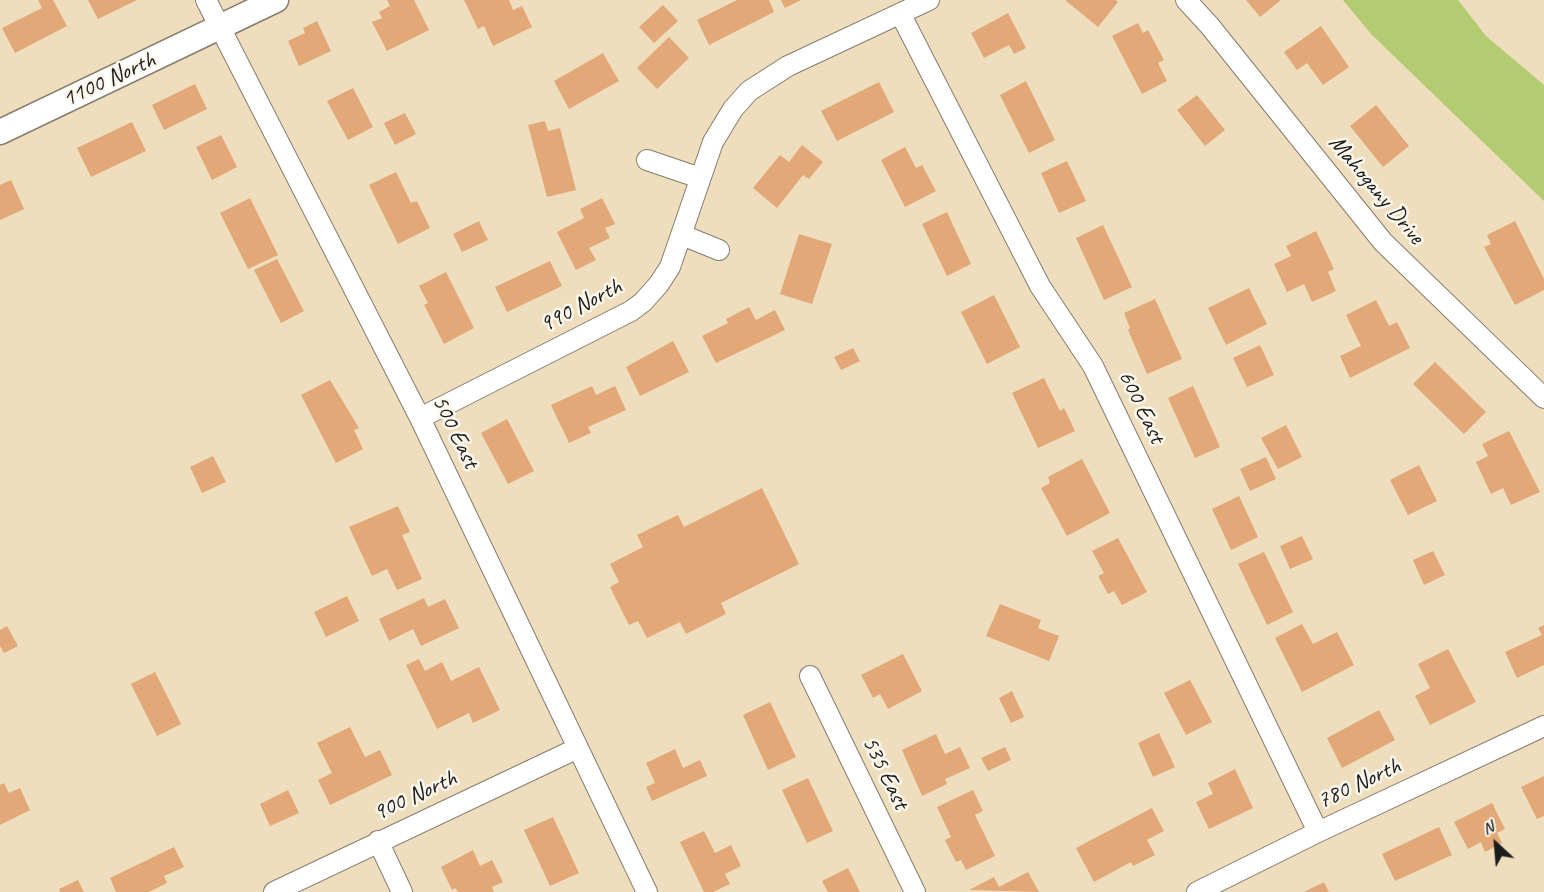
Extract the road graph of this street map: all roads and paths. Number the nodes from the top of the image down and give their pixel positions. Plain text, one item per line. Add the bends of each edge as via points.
1 (206, 0) edge
2 (276, 0) edge
3 (929, 0) edge
4 (1186, 0) edge
5 (901, 15) junction
6 (219, 28) junction
7 (0, 132) edge
8 (648, 160) dead end
9 (700, 178) junction
10 (682, 235) junction
11 (719, 250) dead end
12 (1544, 398) edge
13 (420, 418) junction
14 (810, 676) dead end
15 (1544, 726) edge
16 (578, 748) junction
17 (1318, 832) junction
18 (378, 841) junction
19 (274, 892) edge
20 (402, 892) edge
21 (647, 892) edge
22 (915, 892) edge
23 (1197, 892) edge

1 - 6 street, 500 East
2 - 6 street, 1100 North
3 - 5 street, 990 North
4 - 12 street, Mahogany Drive via 1383,242
5 - 9 street, 990 North via 788,66 749,91 720,128
5 - 17 street, 600 East via 1040,286 1093,366
6 - 7 street, 1100 North
6 - 13 street, 500 East
8 - 9 street
9 - 10 street, 990 North
10 - 11 street
10 - 13 street, 990 North via 659,284 631,311
13 - 16 street, 500 East
14 - 22 street, 535 East
15 - 17 street, 780 North
16 - 18 street, 900 North
16 - 21 street, 500 East
17 - 23 street, 780 North
18 - 19 street, 900 North
18 - 20 street

